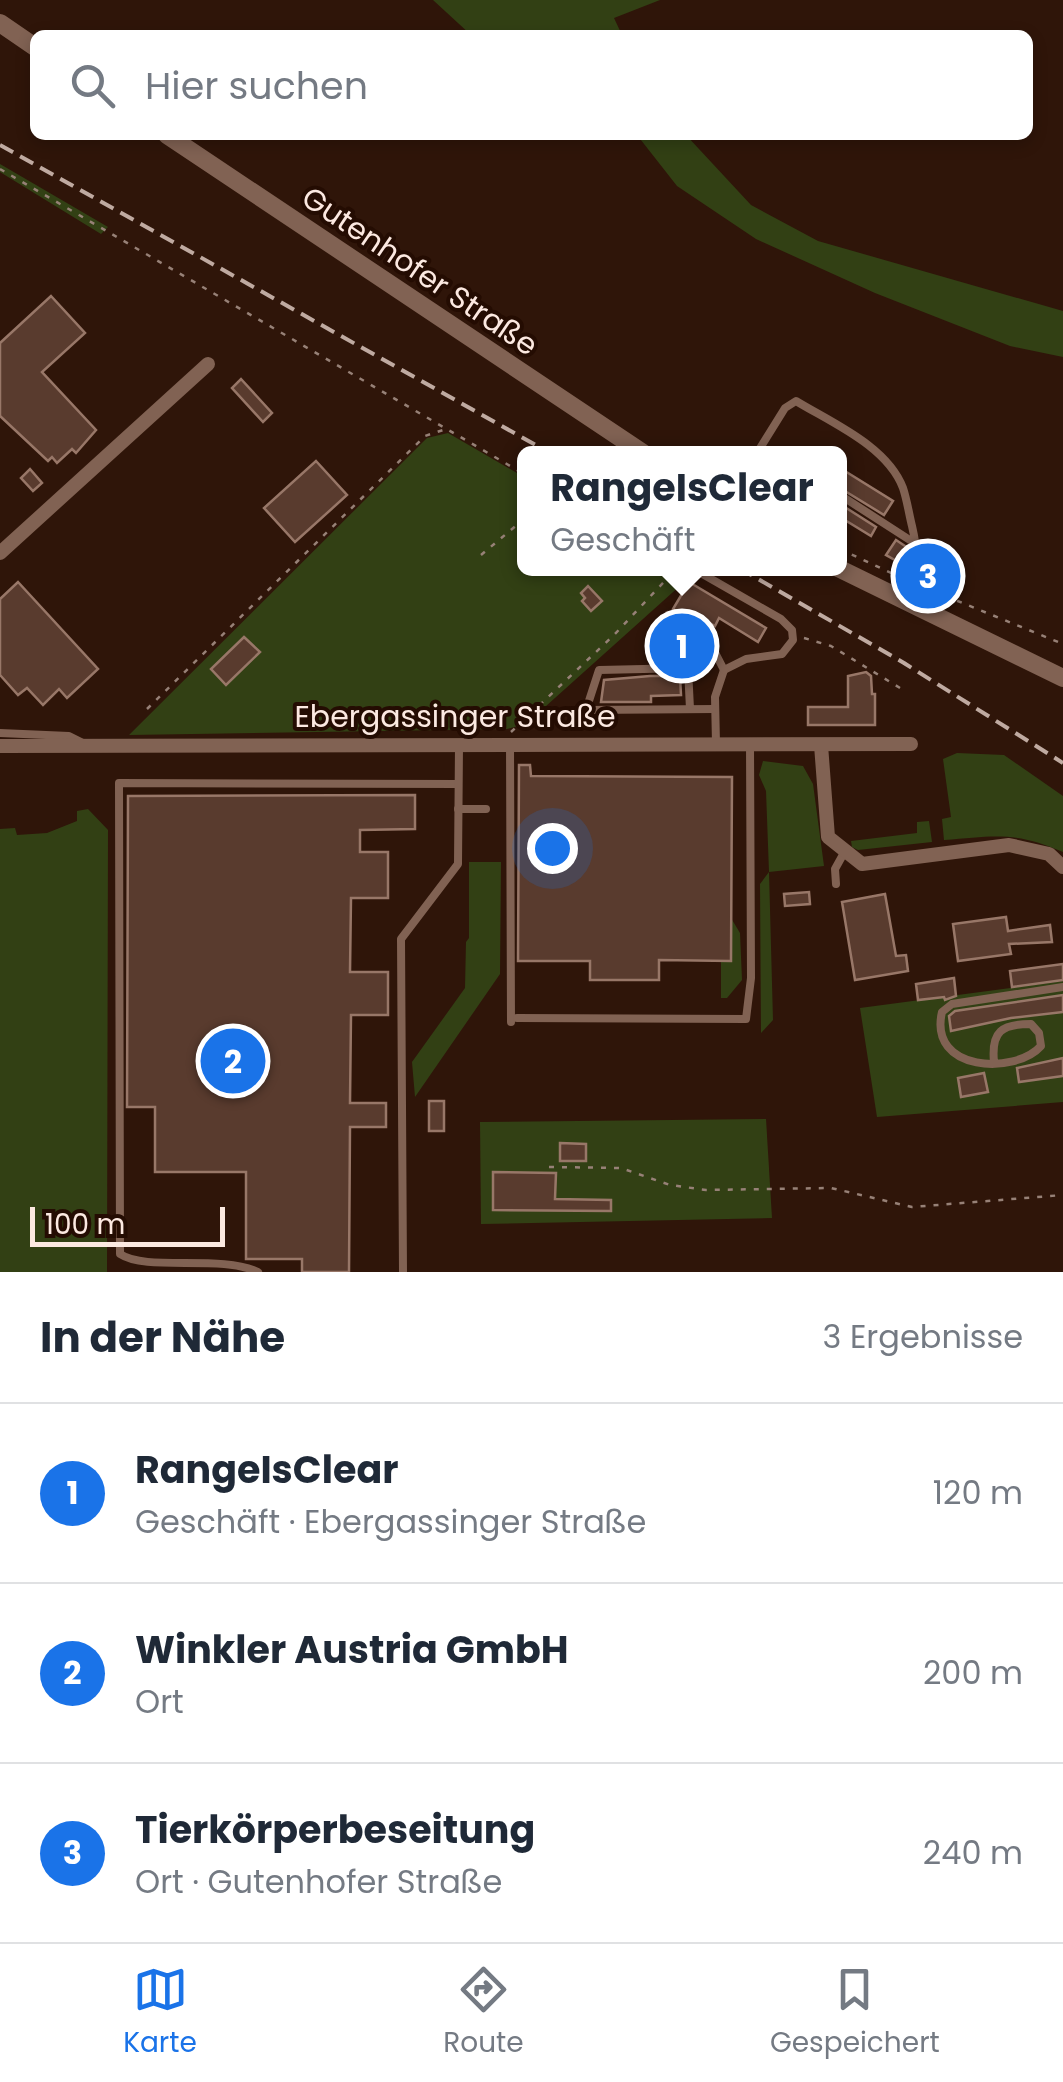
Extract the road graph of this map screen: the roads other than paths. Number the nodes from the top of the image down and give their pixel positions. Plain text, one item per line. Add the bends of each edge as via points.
1 (0, 24) edge
2 (30, 44) edge
3 (174, 140) edge
4 (208, 364) dead end
5 (631, 446) edge
6 (762, 446) edge
7 (847, 500) edge
8 (916, 544) junction
9 (0, 553) edge
10 (847, 572) edge
11 (706, 576) edge
12 (903, 600) junction
13 (668, 615) dead end
14 (724, 670) junction
15 (1063, 678) edge
16 (715, 708) junction
17 (690, 709) junction
18 (0, 733) edge
19 (459, 744) junction
20 (510, 744) junction
21 (716, 744) junction
22 (750, 744) junction
23 (910, 744) dead end
24 (87, 745) junction
25 (820, 745) junction
26 (0, 746) edge
27 (458, 784) junction
28 (458, 809) junction
29 (486, 809) dead end
30 (845, 851) junction
31 (1063, 867) edge
32 (836, 884) dead end
33 (1063, 987) edge
34 (994, 1062) junction
35 (258, 1272) edge
36 (403, 1272) edge

1 - 2 street
3 - 5 street, Gutenhofer Straße
4 - 9 street
6 - 8 lane via 796,401 847,432 888,463 902,486
7 - 8 lane
8 - 12 lane via 918,568
10 - 12 street
11 - 14 lane via 792,630 782,654
12 - 15 street
13 - 14 lane via 707,637
14 - 16 lane
16 - 17 lane
16 - 21 lane
17 - 17 lane via 688,668 599,670 586,710
18 - 24 lane via 69,736
19 - 20 street, Ebergassinger Straße
19 - 24 street, Ebergassinger Straße
19 - 27 lane
20 - 21 street, Ebergassinger Straße
20 - 22 lane via 514,1020 746,1020
21 - 22 street, Ebergassinger Straße
22 - 25 street, Ebergassinger Straße
23 - 25 street, Ebergassinger Straße
24 - 26 street, Ebergassinger Straße
25 - 30 street via 828,838
27 - 28 lane
27 - 35 lane via 119,782 120,1254 147,1266 241,1264
28 - 29 lane
28 - 36 lane via 458,864 400,939
30 - 31 street via 862,864 1009,845 1049,854
30 - 32 lane
33 - 34 lane via 952,1004 942,1012 943,1038 955,1056
34 - 34 lane via 999,1031 1031,1024 1039,1033 1040,1046 1031,1056

